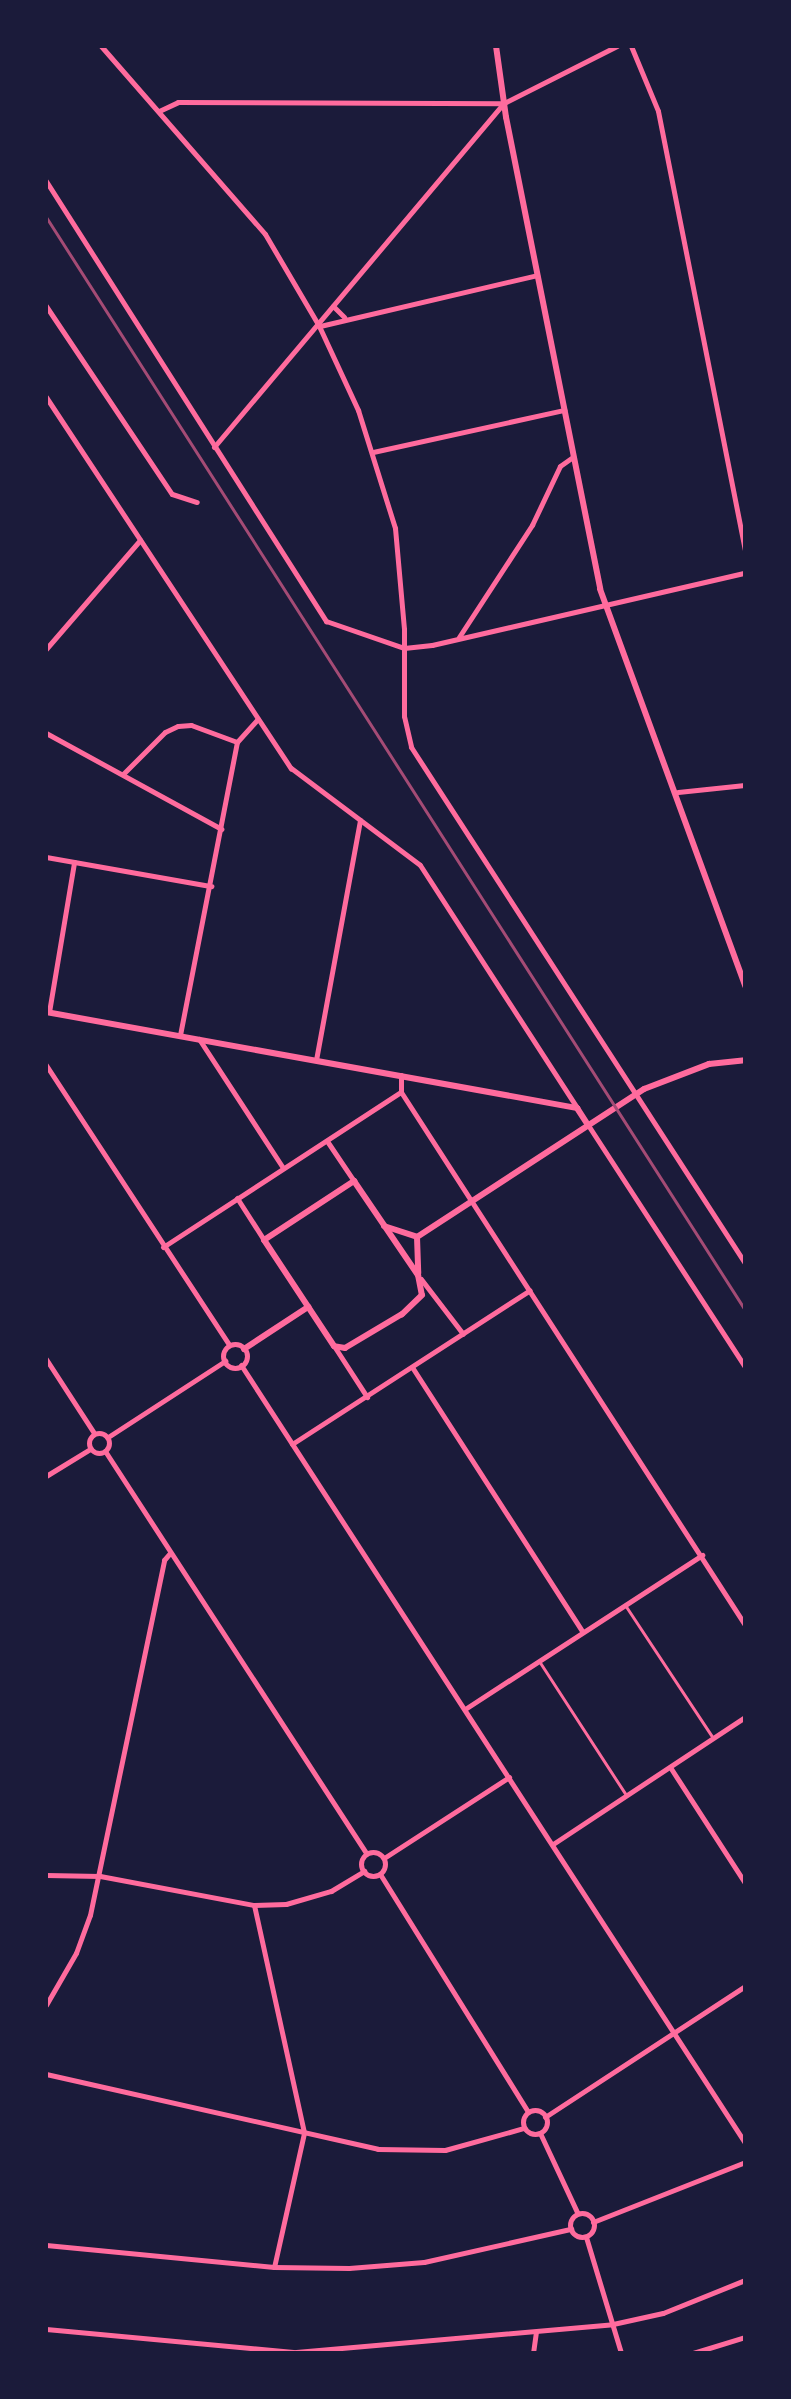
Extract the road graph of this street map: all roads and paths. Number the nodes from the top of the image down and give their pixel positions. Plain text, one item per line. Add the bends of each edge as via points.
1 (101, 46) edge
2 (496, 46) edge
3 (617, 46) edge
4 (631, 46) edge
5 (504, 103) junction
6 (159, 111) junction
7 (46, 181) edge
8 (537, 275) junction
9 (46, 306) edge
10 (333, 306) junction
11 (344, 317) junction
12 (319, 326) junction
13 (46, 397) edge
14 (564, 410) junction
15 (214, 447) junction
16 (373, 452) junction
17 (573, 457) junction
18 (197, 502) dead end
19 (140, 540) junction
20 (745, 549) edge
21 (745, 573) edge
22 (605, 605) junction
23 (459, 638) junction
24 (404, 648) junction
25 (46, 649) edge
26 (258, 719) junction
27 (46, 733) edge
28 (237, 742) junction
29 (123, 774) junction
30 (745, 785) edge
31 (678, 792) junction
32 (360, 820) junction
33 (221, 829) junction
34 (46, 857) edge
35 (74, 862) junction
36 (211, 886) junction
37 (745, 986) edge
38 (47, 1012) edge
39 (180, 1035) junction
40 (198, 1039) junction
41 (316, 1060) junction
42 (745, 1060) edge
43 (46, 1065) edge
44 (401, 1074) junction
45 (401, 1092) junction
46 (635, 1095) junction
47 (577, 1108) junction
48 (588, 1125) junction
49 (327, 1141) junction
50 (283, 1168) junction
51 (354, 1181) junction
52 (237, 1198) junction
53 (473, 1201) junction
54 (383, 1226) junction
55 (417, 1237) junction
56 (264, 1240) junction
57 (163, 1247) junction
58 (745, 1263) edge
59 (420, 1277) junction
60 (530, 1290) junction
61 (308, 1307) junction
62 (463, 1334) junction
63 (229, 1345) junction
64 (334, 1346) junction
65 (244, 1349) junction
66 (46, 1359) edge
67 (225, 1361) junction
68 (241, 1365) junction
69 (412, 1367) junction
70 (745, 1367) edge
71 (367, 1397) junction
72 (94, 1433) junction
73 (108, 1437) junction
74 (292, 1444) junction
75 (90, 1449) junction
76 (105, 1451) junction
77 (46, 1476) edge
78 (170, 1553) junction
79 (702, 1555) junction
80 (625, 1605) junction
81 (745, 1624) edge
82 (583, 1632) junction
83 (539, 1661) junction
84 (465, 1709) junction
85 (745, 1717) edge
86 (713, 1738) junction
87 (670, 1767) junction
88 (509, 1777) junction
89 (626, 1796) junction
90 (553, 1844) junction
91 (366, 1853) junction
92 (384, 1858) junction
93 (364, 1871) junction
94 (380, 1874) junction
95 (46, 1875) edge
96 (100, 1876) junction
97 (745, 1883) edge
98 (254, 1905) junction
99 (745, 1986) edge
100 (46, 2005) edge
101 (673, 2033) junction
102 (46, 2074) edge
103 (528, 2112) junction
104 (545, 2117) junction
105 (524, 2128) junction
106 (304, 2133) junction
107 (540, 2133) junction
108 (745, 2143) edge
109 (745, 2162) edge
110 (578, 2214) junction
111 (593, 2222) junction
112 (571, 2229) junction
113 (586, 2237) junction
114 (46, 2245) edge
115 (274, 2267) junction
116 (745, 2280) edge
117 (613, 2324) junction
118 (46, 2329) edge
119 (536, 2332) junction
120 (745, 2337) edge
121 (533, 2353) edge
122 (621, 2353) edge
123 (693, 2353) edge

1 - 6 street
2 - 5 street
3 - 5 street
4 - 20 street via 658,111
5 - 6 street via 178,102
5 - 8 street
5 - 10 street
6 - 12 street via 265,234
7 - 15 street
8 - 11 street
8 - 14 street
9 - 18 street via 172,494
10 - 11 street
10 - 12 street
11 - 12 street
12 - 15 street
12 - 16 street
13 - 19 street
14 - 16 street
14 - 17 street
15 - 24 street via 326,621
16 - 24 street via 400,562
17 - 22 street
17 - 23 street via 560,466 532,525
19 - 25 street
19 - 26 street
21 - 22 street
22 - 23 street
22 - 31 street via 669,782
23 - 24 street
24 - 46 street via 404,716 415,756
26 - 28 street
26 - 32 street via 311,787
27 - 29 street
28 - 29 street via 191,725 178,726 146,748
28 - 33 street
29 - 33 street
30 - 31 street
31 - 37 street
32 - 41 street
32 - 47 street via 420,865
33 - 36 street
34 - 35 street
35 - 36 street
35 - 38 street
36 - 39 street
38 - 39 street
39 - 40 street
40 - 41 street
40 - 50 street
41 - 44 street
42 - 46 street via 679,1074
43 - 57 street
44 - 45 street
44 - 47 street
45 - 49 street
45 - 53 street
46 - 48 street
46 - 58 street
47 - 48 street
48 - 53 street
48 - 70 street
49 - 50 street
49 - 51 street
50 - 52 street
51 - 54 street
51 - 56 street
52 - 56 street
52 - 57 street
53 - 55 street
53 - 60 street
54 - 55 street
54 - 59 street
55 - 59 street
56 - 61 street
57 - 63 street
59 - 62 street
59 - 64 street via 422,1295 416,1304 356,1344
60 - 62 street
60 - 79 street
61 - 64 street
61 - 65 street
62 - 69 street
63 - 65 street
63 - 67 street
64 - 71 street
65 - 68 street
66 - 72 street
67 - 68 street
67 - 73 street
68 - 74 street
69 - 71 street
69 - 82 street
71 - 74 street
72 - 73 street
72 - 75 street
73 - 76 street
74 - 84 street
75 - 76 street
75 - 77 street
76 - 78 street
78 - 91 street
78 - 96 street via 164,1560
79 - 80 street
79 - 81 street
80 - 82 street
80 - 86 street
82 - 83 street
83 - 84 street
83 - 89 street
84 - 88 street
85 - 86 street
86 - 87 street
87 - 89 street
87 - 97 street
88 - 90 street
88 - 92 street
89 - 90 street
90 - 101 street
91 - 92 street
91 - 93 street
92 - 94 street
93 - 94 street
93 - 98 street via 315,1898
94 - 103 street
95 - 96 street
96 - 98 street
96 - 100 street via 76,1953
98 - 106 street
99 - 101 street
101 - 104 street
101 - 108 street
102 - 106 street
103 - 104 street
103 - 105 street
104 - 107 street
105 - 106 street via 478,2143 411,2152
105 - 107 street
106 - 115 street
107 - 110 street
109 - 111 street
110 - 111 street via 587,2214
110 - 112 street
111 - 113 street
112 - 113 street
112 - 115 street via 424,2262
113 - 117 street
114 - 115 street
116 - 117 street via 663,2313
117 - 119 street
117 - 122 street
118 - 119 street via 296,2352
119 - 121 street
120 - 123 street

